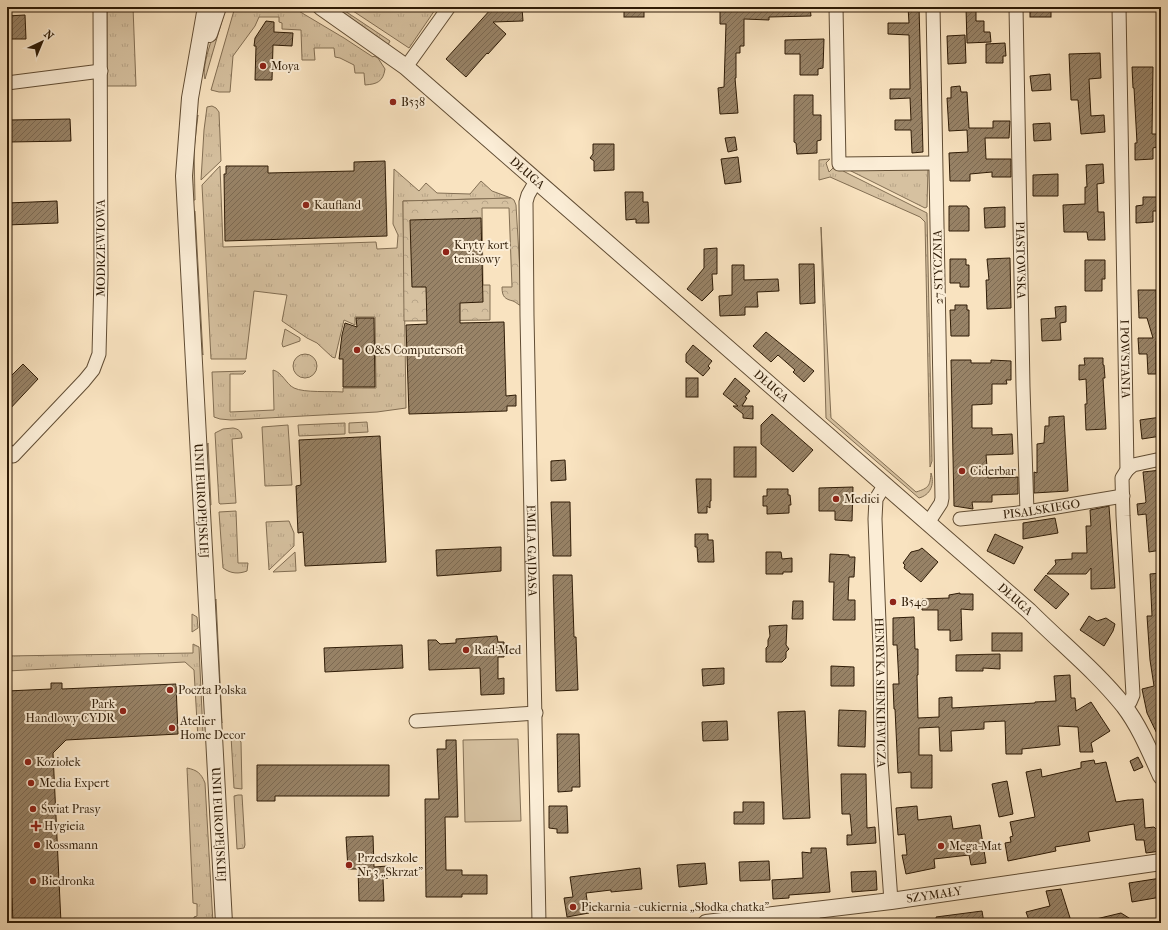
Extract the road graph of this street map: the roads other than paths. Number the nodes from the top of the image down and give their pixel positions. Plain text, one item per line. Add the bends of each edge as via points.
1 (100, 7) edge
2 (206, 7) edge
3 (218, 7) edge
4 (311, 7) edge
5 (321, 7) edge
6 (449, 7) edge
7 (836, 7) edge
8 (933, 7) edge
9 (1016, 7) edge
10 (1119, 7) edge
11 (347, 27) junction
12 (406, 67) junction
13 (101, 71) junction
14 (193, 79) junction
15 (7, 83) edge
16 (935, 163) junction
17 (536, 181) junction
18 (9, 456) edge
19 (1161, 458) edge
20 (1127, 470) junction
21 (884, 486) junction
22 (1123, 496) junction
23 (1027, 512) junction
24 (960, 519) dead end
25 (928, 523) junction
26 (1124, 707) junction
27 (536, 714) junction
28 (416, 721) dead end
29 (1161, 776) edge
30 (1161, 862) edge
31 (891, 902) junction
32 (813, 917) edge
33 (763, 920) edge
34 (224, 923) edge
35 (539, 923) edge
36 (706, 923) edge

1 - 13 street, MODRZEWIOWA
2 - 14 street, UNII EUROPEJSKIEJ
3 - 14 street, UNII EUROPEJSKIEJ
4 - 11 street, DŁUGA
5 - 11 street, DŁUGA
6 - 12 street
7 - 16 street via 839,164
8 - 16 street, 27 STYCZNIA
9 - 23 street, PIASTOWSKA
10 - 20 street, I POWSTANIA
11 - 12 street, DŁUGA
12 - 17 street, DŁUGA
13 - 15 street
13 - 18 street, MODRZEWIOWA via 99,354 93,370 84,381
14 - 34 street, UNII EUROPEJSKIEJ via 184,176
16 - 25 street, 27 STYCZNIA via 942,498
17 - 21 street, DŁUGA
17 - 27 street, EMILA GAJDASA via 526,202
19 - 20 street via 1133,465
20 - 22 street, I POWSTANIA via 1122,478
21 - 25 street, DŁUGA
21 - 31 street, HENRYKA SIENKIEWICZA via 876,499 875,519 881,761
22 - 23 street, PISALSKIEGO
22 - 26 street, I POWSTANIA via 1133,695
23 - 24 street, PISALSKIEGO
25 - 26 street, DŁUGA via 1064,644
26 - 29 street, DŁUGA via 1140,731
27 - 28 street
27 - 35 street, EMILA GAJDASA
30 - 31 street, SZYMAŁY
31 - 32 street, SZYMAŁY
32 - 33 street, SZYMAŁY
33 - 36 street, SZYMAŁY

